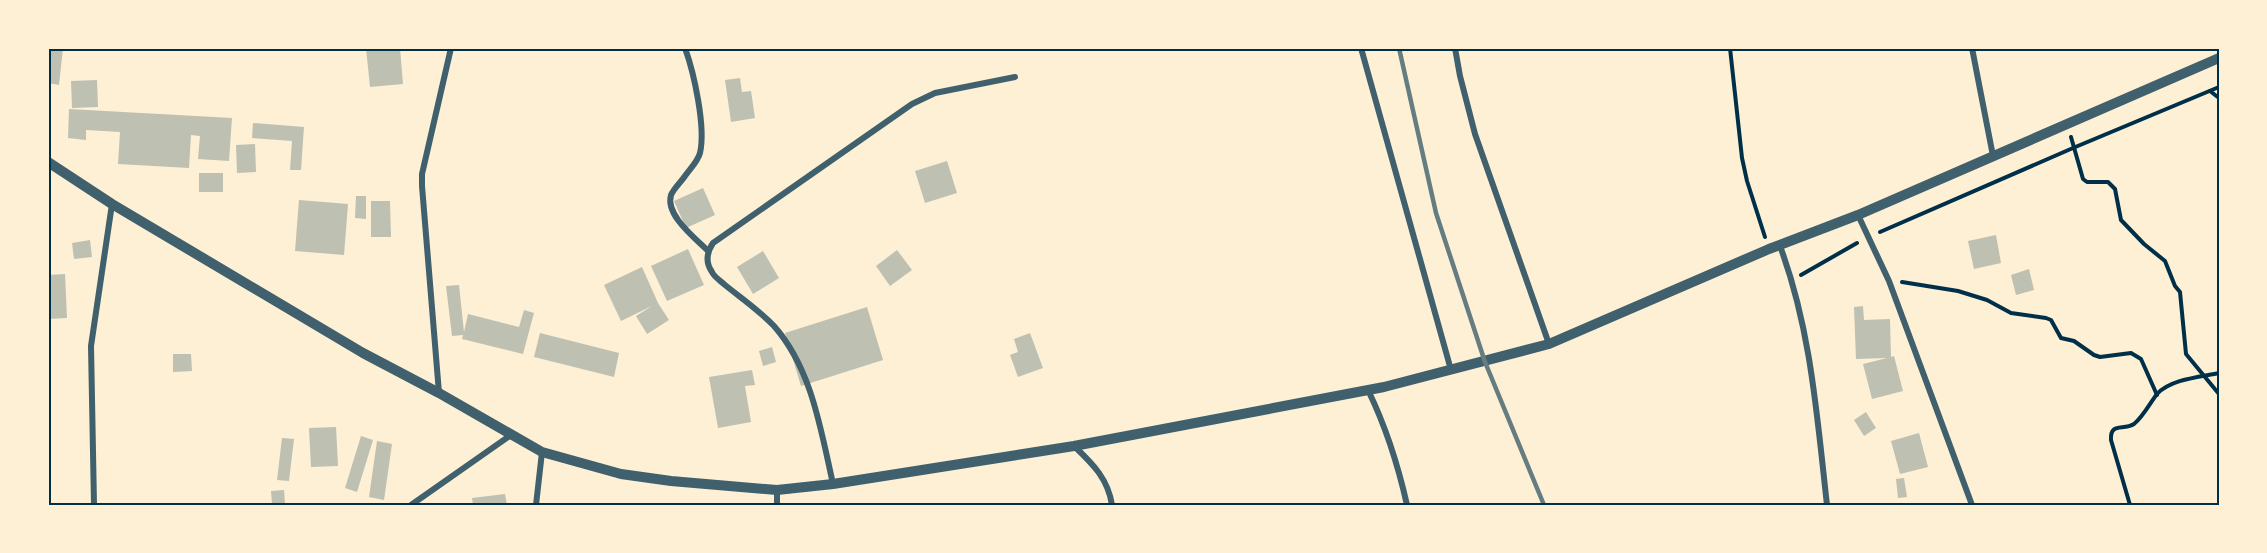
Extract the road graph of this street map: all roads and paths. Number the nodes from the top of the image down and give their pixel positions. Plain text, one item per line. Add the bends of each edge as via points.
1 (451, 48) edge
2 (685, 48) edge
3 (1360, 48) edge
4 (1455, 48) edge
5 (1730, 48) edge
6 (1972, 48) edge
7 (2219, 58) edge
8 (1015, 77) dead end
9 (2219, 87) edge
10 (2210, 90) junction
11 (2219, 98) edge
12 (2068, 124) junction
13 (2073, 148) junction
14 (1994, 157) junction
15 (48, 162) edge
16 (112, 204) junction
17 (1858, 215) junction
18 (1868, 237) junction
19 (1774, 247) junction
20 (707, 250) junction
21 (1792, 280) junction
22 (1889, 280) junction
23 (1549, 344) junction
24 (1451, 370) junction
25 (2219, 373) edge
26 (2206, 376) junction
27 (1368, 390) junction
28 (439, 393) junction
29 (2219, 394) edge
30 (2157, 395) junction
31 (511, 435) junction
32 (1074, 446) junction
33 (542, 452) junction
34 (833, 484) junction
35 (777, 490) junction
36 (94, 505) edge
37 (411, 505) edge
38 (536, 505) edge
39 (777, 505) edge
40 (1112, 505) edge
41 (1407, 505) edge
42 (1827, 505) edge
43 (1972, 505) edge
44 (2130, 505) edge

1 - 28 street via 422,174
2 - 20 street via 702,141 699,156 672,194 671,202 676,220
3 - 24 street
4 - 23 street via 1475,134
5 - 19 path via 1747,181
6 - 14 street
7 - 12 street
8 - 20 street via 935,93 912,104
9 - 10 path
10 - 11 path
10 - 13 path
12 - 13 path
12 - 14 street
13 - 18 path
13 - 26 path via 2083,179 2108,182 2115,189 2121,220 2165,261 2180,292 2186,354
14 - 17 street
15 - 16 street
16 - 28 street via 363,353
16 - 36 street via 91,346
17 - 18 street
17 - 19 street
18 - 21 path
18 - 22 street
19 - 21 street
19 - 23 street
20 - 34 street via 712,273 787,341 815,408
21 - 42 street via 1814,393
22 - 30 path via 1958,291 2011,312 2046,318 2061,338 2100,357 2131,353 2141,359
22 - 43 street
23 - 24 street
24 - 27 street
25 - 26 path
26 - 29 path
26 - 30 path via 2167,386
27 - 32 street
27 - 41 street via 1388,436
28 - 31 street
30 - 44 path via 2135,423 2114,428 2111,434
31 - 33 street
31 - 37 street
32 - 34 street
32 - 40 street via 1098,469
33 - 35 street via 621,474
33 - 38 street
34 - 35 street
35 - 39 street

